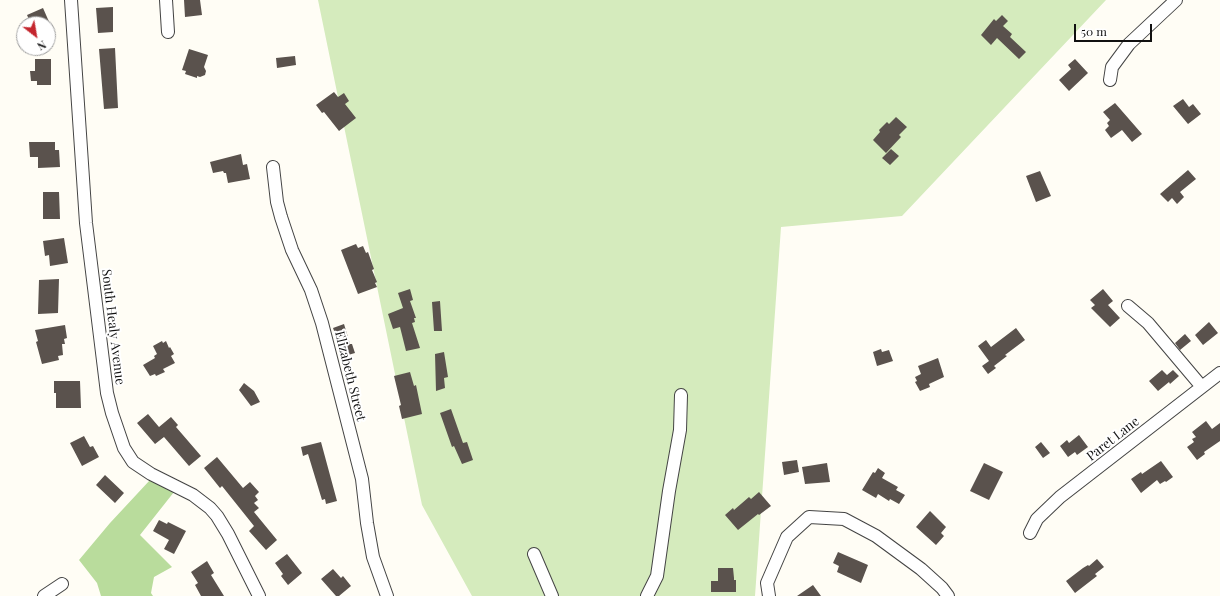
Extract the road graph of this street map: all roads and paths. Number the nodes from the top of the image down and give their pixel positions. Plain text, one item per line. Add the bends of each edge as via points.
1 (71, 0) edge
2 (166, 0) edge
3 (1176, 0) edge
4 (168, 32) dead end
5 (1110, 80) dead end
6 (273, 167) dead end
7 (1128, 306) dead end
8 (1220, 373) edge
9 (1202, 387) junction
10 (681, 395) dead end
11 (1030, 533) dead end
12 (534, 554) dead end
13 (62, 584) dead end
14 (44, 596) edge
15 (259, 596) edge
16 (387, 596) edge
17 (552, 596) edge
18 (647, 596) edge
19 (769, 596) edge
20 (948, 596) edge

1 - 15 street, South Healy Avenue via 86,223 107,393 112,414 124,448 133,462 193,495 217,516
2 - 4 street
3 - 5 street via 1129,44 1112,67
6 - 16 street, Elizabeth Street via 280,217 322,323 362,480 373,557
7 - 9 street via 1148,323
8 - 9 street, Paret Lane
9 - 11 street, Paret Lane via 1060,497 1036,519
10 - 18 street via 680,430 657,576
12 - 17 street
13 - 14 street
19 - 20 street via 767,583 787,537 809,517 844,519 876,536 921,569

